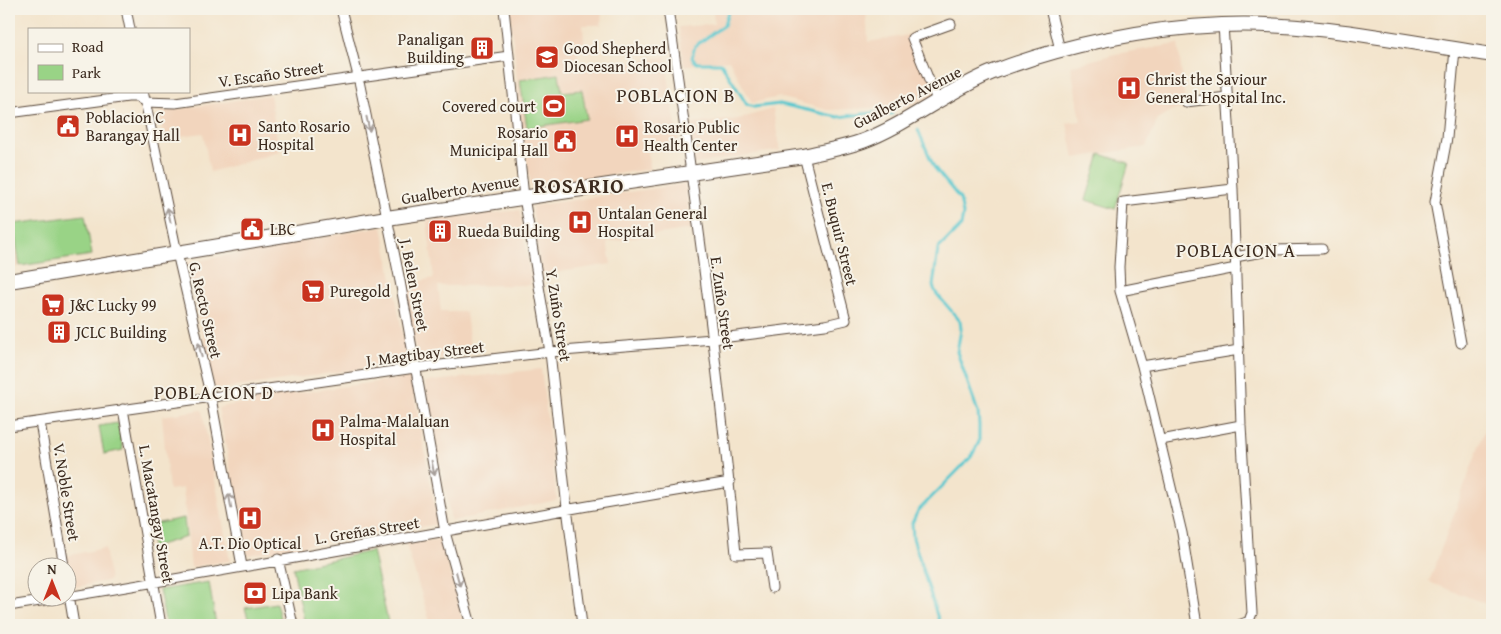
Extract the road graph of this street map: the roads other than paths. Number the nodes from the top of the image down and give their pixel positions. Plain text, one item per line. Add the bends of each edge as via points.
1 (126, 9) edge
2 (341, 9) edge
3 (504, 9) edge
4 (668, 9) edge
5 (1050, 9) edge
6 (951, 24) dead end
7 (1224, 24) junction
8 (130, 28) edge
9 (1456, 49) junction
10 (1060, 50) junction
11 (1492, 55) edge
12 (509, 56) junction
13 (358, 76) junction
14 (143, 92) edge
15 (1227, 97) junction
16 (937, 100) junction
17 (145, 102) junction
18 (1186, 102) dead end
19 (9, 113) edge
20 (804, 156) junction
21 (692, 172) junction
22 (1233, 189) junction
23 (524, 197) junction
24 (387, 218) junction
25 (1322, 249) dead end
26 (177, 253) junction
27 (1235, 257) junction
28 (1236, 268) junction
29 (9, 281) edge
30 (1120, 291) junction
31 (846, 320) joint
32 (713, 339) junction
33 (1461, 343) dead end
34 (1239, 350) junction
35 (550, 352) junction
36 (1142, 366) junction
37 (415, 368) junction
38 (211, 398) junction
39 (123, 409) junction
40 (40, 422) junction
41 (1241, 424) junction
42 (9, 426) edge
43 (1161, 440) junction
44 (730, 482) junction
45 (567, 508) junction
46 (445, 532) junction
47 (62, 556) edge
48 (278, 559) junction
49 (242, 566) junction
50 (153, 582) junction
51 (772, 588) dead end
52 (78, 592) edge
53 (28, 602) edge
54 (9, 606) edge
55 (70, 606) edge
56 (74, 625) edge
57 (161, 625) edge
58 (293, 625) edge
59 (471, 625) edge
60 (582, 625) edge
61 (1197, 625) edge
62 (1239, 625) edge

1 - 8 street
2 - 13 street, J. Belen Street
3 - 12 street, Y. Zuño Street
4 - 21 street, E. Zuño Street
5 - 10 street
6 - 16 street via 912,38
7 - 9 main road, Gualberto Avenue via 1349,33
7 - 10 main road, Gualberto Avenue via 1153,32
7 - 15 street
9 - 11 main road, Gualberto Avenue
9 - 33 street via 1448,138 1435,202
10 - 16 main road, Gualberto Avenue via 993,73
12 - 13 street, V. Escaño Street
12 - 23 street, Y. Zuño Street
13 - 17 street, V. Escaño Street via 175,102
13 -> 24 street, J. Belen Street
14 - 17 street, G. Recto Street
15 - 18 street
15 - 22 street
16 - 20 main road, Gualberto Avenue via 862,141
17 - 19 street, V. Escaño Street via 137,97 128,97
26 -> 17 street, G. Recto Street
20 - 21 main road, Gualberto Avenue
20 - 31 street, E. Buquir Street
21 - 23 main road, Gualberto Avenue
21 - 32 street, E. Zuño Street
22 - 27 street
22 - 30 street via 1123,202
23 - 24 main road, Gualberto Avenue
23 - 35 street, Y. Zuño Street
24 - 26 main road, Gualberto Avenue
24 - 37 street, J. Belen Street
25 - 27 street via 1274,250
26 - 29 main road, Gualberto Avenue
38 -> 26 street, G. Recto Street
27 - 28 street
28 - 30 street
28 - 34 street
30 - 36 street
31 - 32 street, J. Magtibay Street
32 - 35 street, J. Magtibay Street
32 - 44 street, E. Zuño Street
34 - 36 street
34 - 41 street
35 - 37 street, J. Magtibay Street
35 - 45 street, Y. Zuño Street
36 - 43 street
37 - 38 street, J. Magtibay Street
37 -> 46 street, J. Belen Street
38 - 39 street, J. Magtibay Street
49 -> 38 street, G. Recto Street
39 - 40 street, J. Magtibay Street
39 - 50 street, L. Macatangay Street
40 - 42 street, J. Magtibay Street
40 - 47 street, V. Noble Street
41 - 43 street
41 - 62 street via 1252,613 1249,621
43 - 61 street via 1182,533
44 - 45 street, L. Greñas Street
44 - 51 street, E. Zuño Street via 736,554 766,554
45 - 46 street, L. Greñas Street
45 - 60 street, Y. Zuño Street
46 - 48 street, L. Greñas Street
46 -> 59 street, J. Belen Street
48 - 49 street, L. Greñas Street
48 - 58 street
49 - 50 street, L. Greñas Street
50 - 52 street, L. Greñas Street
50 - 57 street, L. Macatangay Street
53 - 54 street, L. Greñas Street
55 - 56 street

